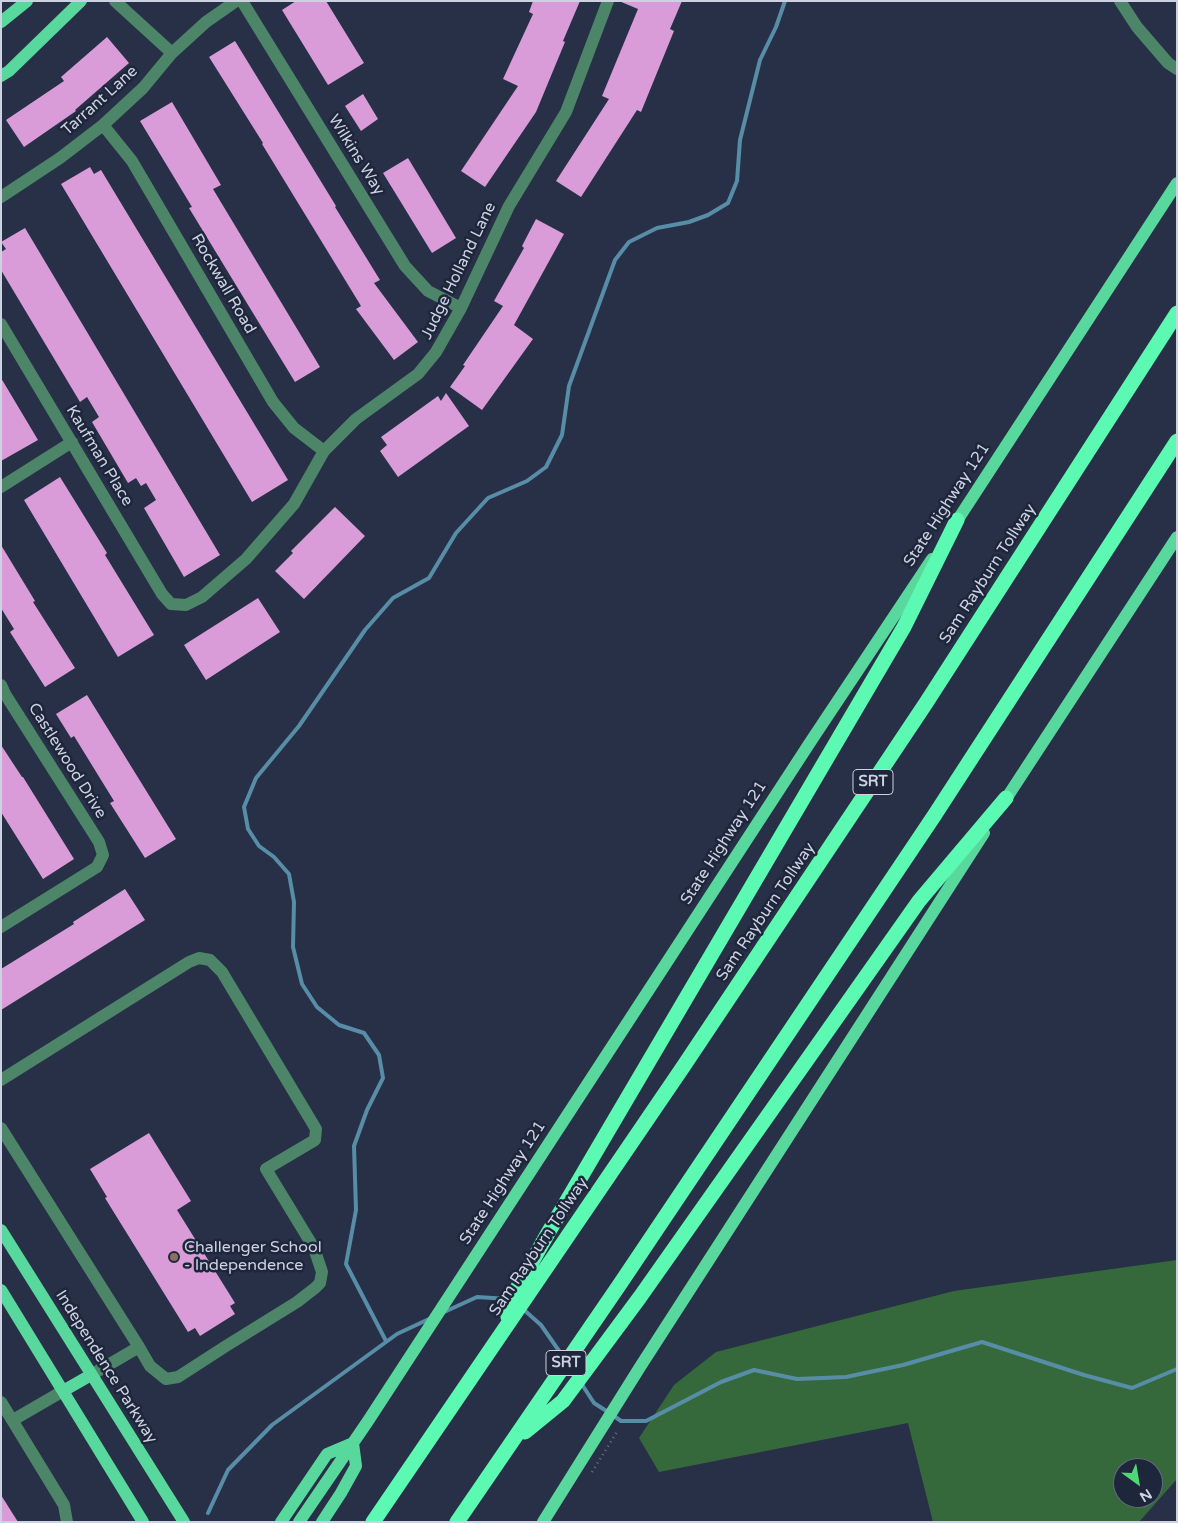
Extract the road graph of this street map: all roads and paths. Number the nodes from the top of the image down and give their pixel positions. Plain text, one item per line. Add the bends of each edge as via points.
1 (27, 1) edge
2 (81, 1) edge
3 (115, 1) edge
4 (236, 1) edge
5 (242, 1) edge
6 (608, 1) edge
7 (1120, 1) edge
8 (1, 22) edge
9 (172, 53) junction
10 (1177, 68) edge
11 (1, 76) edge
12 (103, 125) junction
13 (1177, 183) edge
14 (1, 197) edge
15 (461, 308) junction
16 (1177, 313) edge
17 (1, 324) edge
18 (1177, 441) edge
19 (72, 442) junction
20 (324, 451) junction
21 (1, 487) edge
22 (957, 520) junction
23 (1177, 538) edge
24 (171, 604) joint
25 (1, 685) edge
26 (1006, 798) junction
27 (1, 927) edge
28 (1, 1080) edge
29 (1, 1128) edge
30 (6, 1147) edge
31 (1, 1230) edge
32 (1, 1290) edge
33 (504, 1331) junction
34 (139, 1347) junction
35 (91, 1375) junction
36 (62, 1391) junction
37 (1, 1402) edge
38 (13, 1420) junction
39 (352, 1443) junction
40 (512, 1443) junction
41 (68, 1522) edge
42 (143, 1522) edge
43 (184, 1522) edge
44 (281, 1522) edge
45 (299, 1522) edge
46 (322, 1522) edge
47 (373, 1522) edge
48 (457, 1522) edge
49 (542, 1522) edge

1 - 8 main road
2 - 11 main road
3 - 9 street
4 - 9 street, Tarrant Lane via 206,22
5 - 15 street, Wilkins Way via 405,266 428,291
6 - 15 street, Judge Holland Lane via 566,112 509,206
7 - 10 street via 1136,27 1168,63
9 - 12 street, Tarrant Lane via 143,88
12 - 14 street, Tarrant Lane
12 - 20 street, Rockwall Road via 132,160 273,402 294,428
13 - 22 main road, State Highway 121
15 - 20 street, Judge Holland Lane via 436,352 418,374 356,419
16 - 33 highway, Sam Rayburn Tollway / SRT via 926,703
17 - 19 street, Kaufman Place
18 - 40 highway, SRT via 934,816
19 - 21 street
19 - 24 street, Kaufman Place
20 - 24 street, Judge Holland Lane via 294,504 246,559 202,598 186,605
22 - 33 highway via 904,627 548,1233 514,1294
22 - 39 main road, State Highway 121
23 - 26 main road
25 - 27 street, Castlewood Drive via 99,842 103,856 97,867
26 - 40 highway via 919,901 563,1402
26 - 49 main road
28 - 34 street via 199,958 210,960 222,972 316,1129 315,1140 266,1169 314,1248 322,1272 320,1283 298,1302 178,1377 166,1379 150,1366
29 - 30 street
30 - 34 street
31 - 35 main road, Independence Parkway
32 - 36 main road
33 - 47 highway, Sam Rayburn Tollway / SRT
34 - 35 street
35 - 36 main road
35 - 43 main road, Independence Parkway
36 - 38 street
36 - 42 main road
37 - 38 street
38 - 41 street via 64,1506
39 - 44 main road via 327,1454
39 - 45 main road, State Highway 121
39 - 46 main road via 356,1466
40 - 48 highway, SRT

